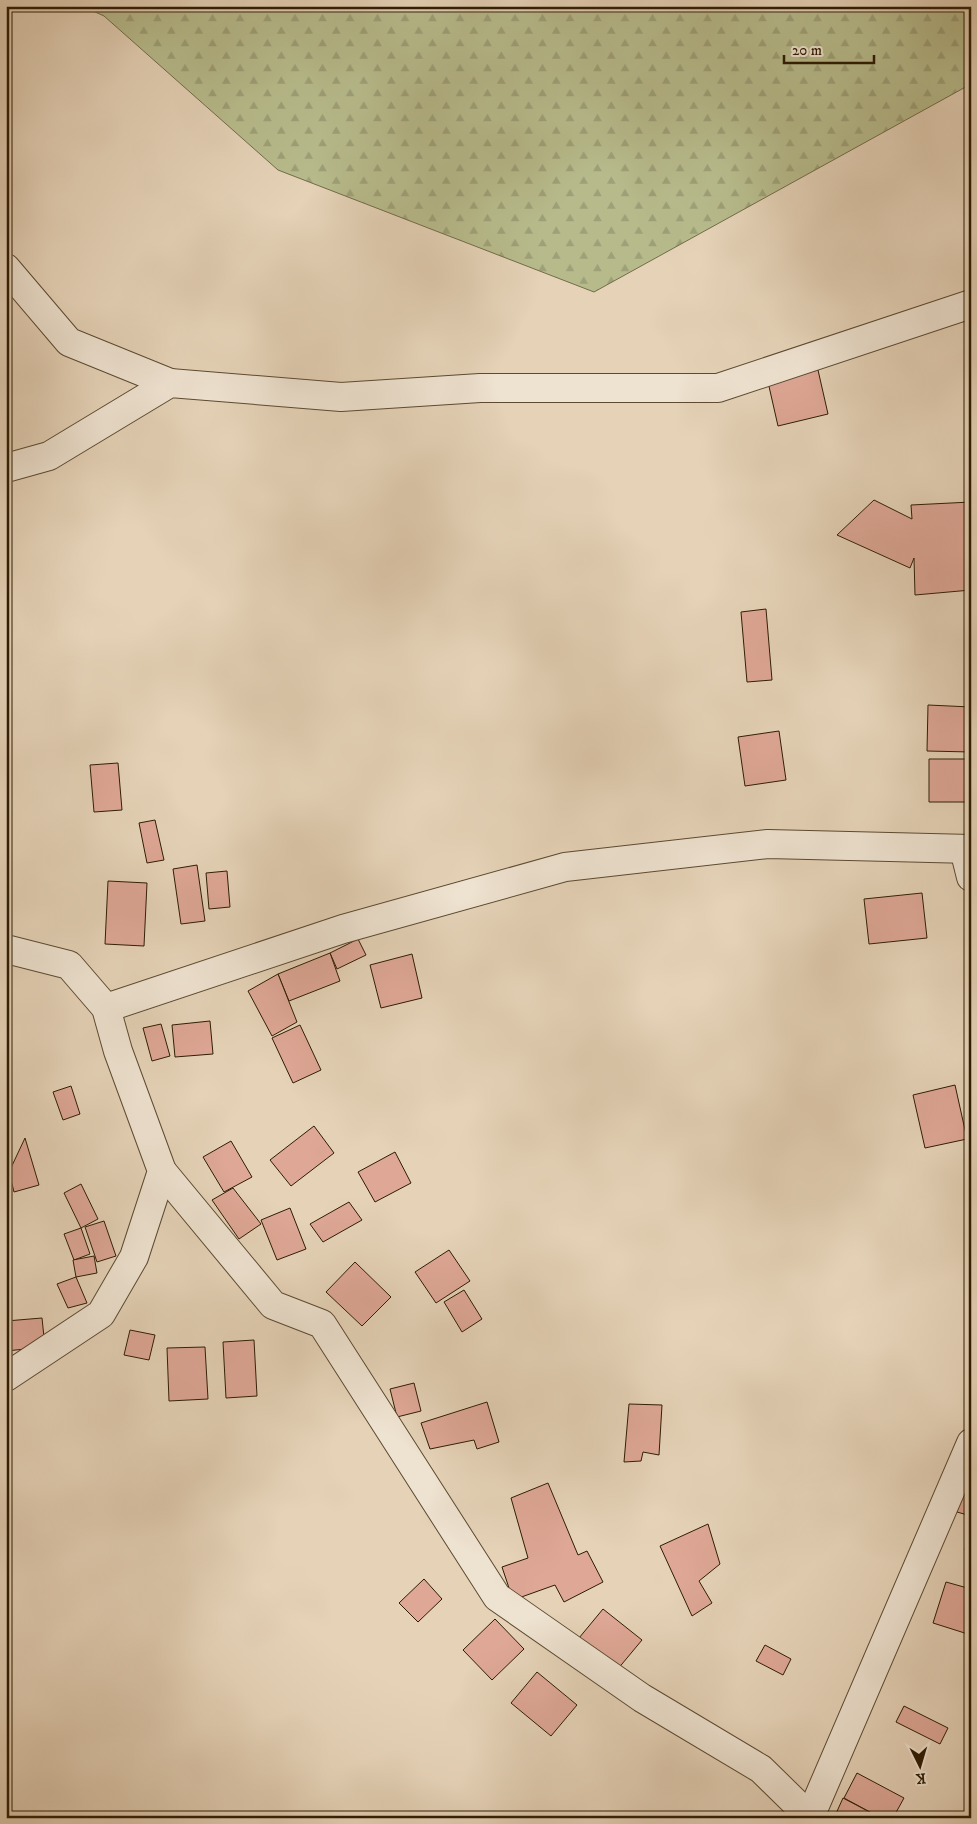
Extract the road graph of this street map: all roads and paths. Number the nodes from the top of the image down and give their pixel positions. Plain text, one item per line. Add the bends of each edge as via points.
1 (6, 268) edge
2 (971, 304) edge
3 (170, 383) junction
4 (6, 468) edge
5 (967, 849) edge
6 (971, 877) edge
7 (6, 949) edge
8 (106, 1008) junction
9 (162, 1171) junction
10 (6, 1377) edge
11 (971, 1443) edge
12 (811, 1818) edge

1 - 3 street via 69,342
2 - 3 street via 718,388 480,388 341,397
3 - 4 street via 49,456
5 - 6 street
5 - 8 street via 768,844 565,867 343,929
7 - 8 street via 69,965
8 - 9 street via 118,1051
9 - 10 street via 134,1257 101,1314
9 - 12 street via 272,1306 322,1324 497,1597 642,1698 760,1769
11 - 12 street

